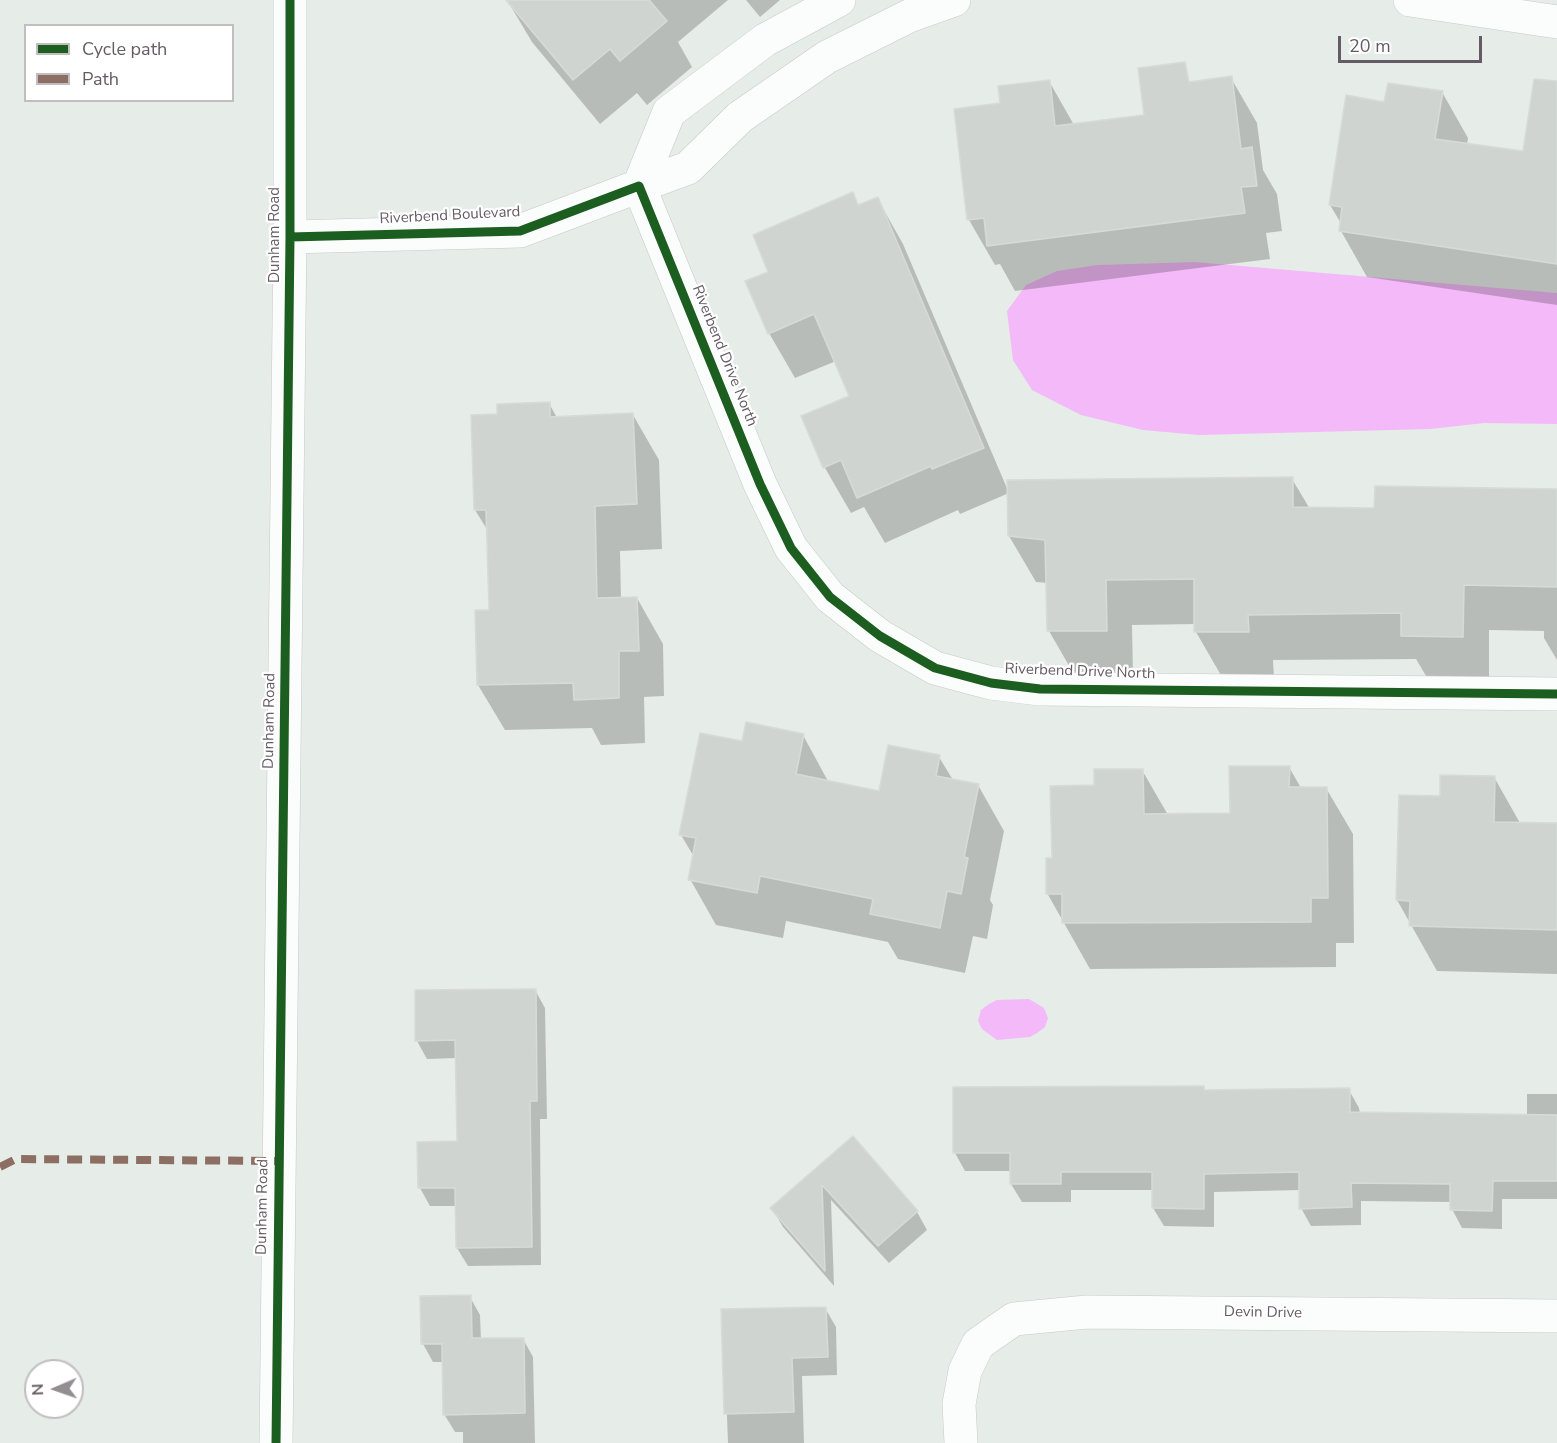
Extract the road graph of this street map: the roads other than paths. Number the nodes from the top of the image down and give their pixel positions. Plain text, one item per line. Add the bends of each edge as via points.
1 (290, 0) edge
2 (838, 0) edge
3 (954, 0) edge
4 (1410, 0) edge
5 (1557, 22) edge
6 (639, 186) junction
7 (290, 237) junction
8 (1557, 694) edge
9 (1557, 1316) edge
10 (276, 1443) edge
11 (961, 1443) edge

1 - 7 street, Dunham Road
2 - 6 street via 765,40 669,112
3 - 6 street, Riverbend Boulevard via 909,16 827,57 740,117 688,168
4 - 5 street
6 - 7 street, Riverbend Boulevard via 520,231
6 - 8 street, Riverbend Drive North via 760,484 792,548 830,597 880,636 934,668 991,683 1040,689
7 - 10 street, Dunham Road
9 - 11 street, Devin Drive via 1087,1311 1014,1319 978,1344 965,1371 959,1404

